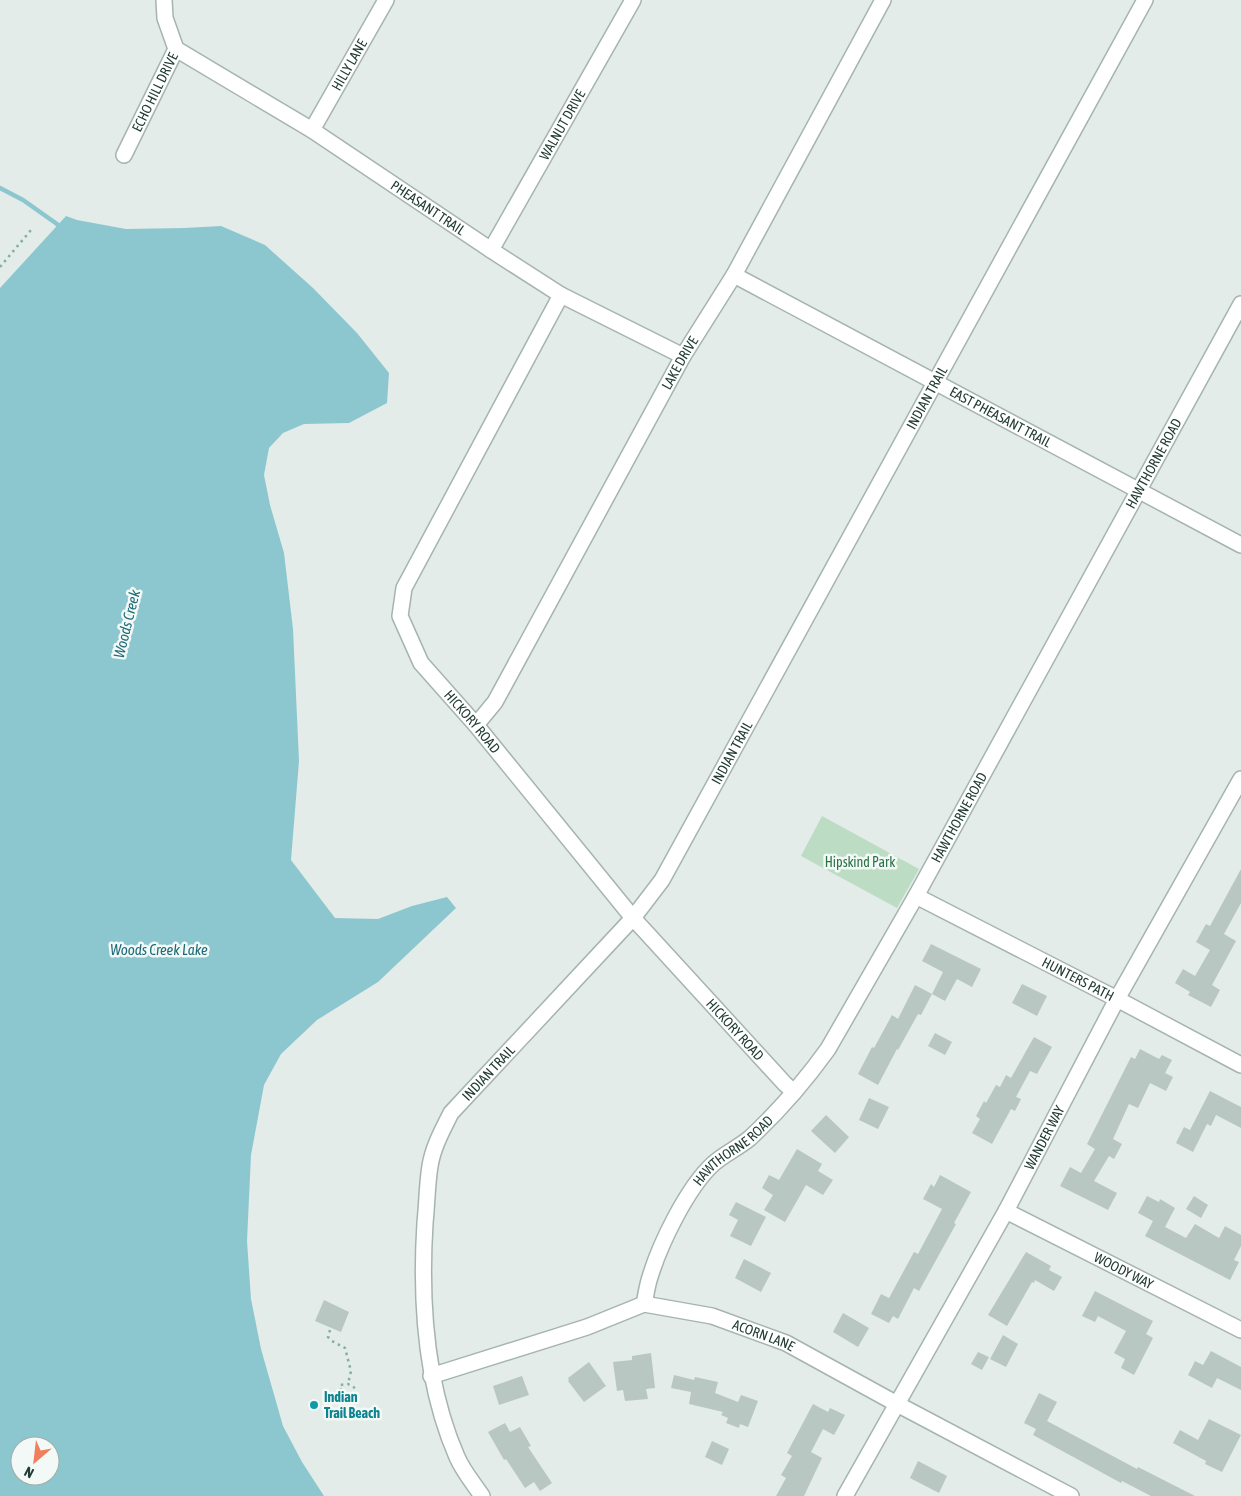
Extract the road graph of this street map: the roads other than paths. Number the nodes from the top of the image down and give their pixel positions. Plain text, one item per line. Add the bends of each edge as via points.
1 (164, 0) edge
2 (386, 0) edge
3 (633, 0) edge
4 (883, 0) edge
5 (1145, 0) edge
6 (176, 49) junction
7 (312, 130) junction
8 (124, 155) dead end
9 (490, 250) junction
10 (734, 276) junction
11 (561, 295) junction
12 (1241, 304) edge
13 (683, 356) junction
14 (936, 382) junction
15 (1139, 490) junction
16 (1241, 545) edge
17 (476, 725) junction
18 (1241, 779) edge
19 (1235, 803) edge
20 (916, 896) junction
21 (633, 918) junction
22 (1117, 999) junction
23 (1241, 1064) edge
24 (794, 1092) junction
25 (1006, 1211) junction
26 (644, 1304) junction
27 (1241, 1330) edge
28 (431, 1376) junction
29 (897, 1404) junction
30 (482, 1496) edge
31 (845, 1496) edge
32 (1071, 1496) edge

1 - 6 street, ECHO HILL DRIVE via 165,18
2 - 7 street, HILLY LANE
3 - 9 street, WALNUT DRIVE
4 - 10 street, LAKE DRIVE
5 - 14 street, INDIAN TRAIL
6 - 7 street, PHEASANT TRAIL
6 - 8 street, ECHO HILL DRIVE
7 - 9 street, PHEASANT TRAIL
9 - 11 street, PHEASANT TRAIL
10 - 13 street, LAKE DRIVE
10 - 14 street, EAST PHEASANT TRAIL
11 - 13 street, PHEASANT TRAIL
11 - 17 street, HICKORY ROAD via 404,588 400,616 421,663
12 - 15 street, HAWTHORNE ROAD
13 - 17 street, LAKE DRIVE via 495,702
14 - 15 street, EAST PHEASANT TRAIL
14 - 21 street, INDIAN TRAIL via 662,880
15 - 16 street, EAST PHEASANT TRAIL
15 - 20 street, HAWTHORNE ROAD
17 - 21 street, HICKORY ROAD
18 - 19 street, WANDER WAY
19 - 22 street, WANDER WAY
20 - 22 street, HUNTERS PATH
20 - 24 street, HAWTHORNE ROAD via 828,1049
21 - 24 street, HICKORY ROAD
21 - 28 street, INDIAN TRAIL via 451,1113 439,1137 430,1165 423,1257
22 - 23 street, HUNTERS PATH
22 - 25 street, WANDER WAY
24 - 26 street, HAWTHORNE ROAD via 748,1139 712,1164 692,1190 668,1232 650,1278
25 - 27 street, WOODY WAY
25 - 29 street, WANDER WAY
26 - 28 street via 586,1327
26 - 29 street, ACORN LANE via 712,1316 786,1343
28 - 30 street, INDIAN TRAIL via 458,1459
29 - 31 street, WANDER WAY
29 - 32 street, ACORN LANE

